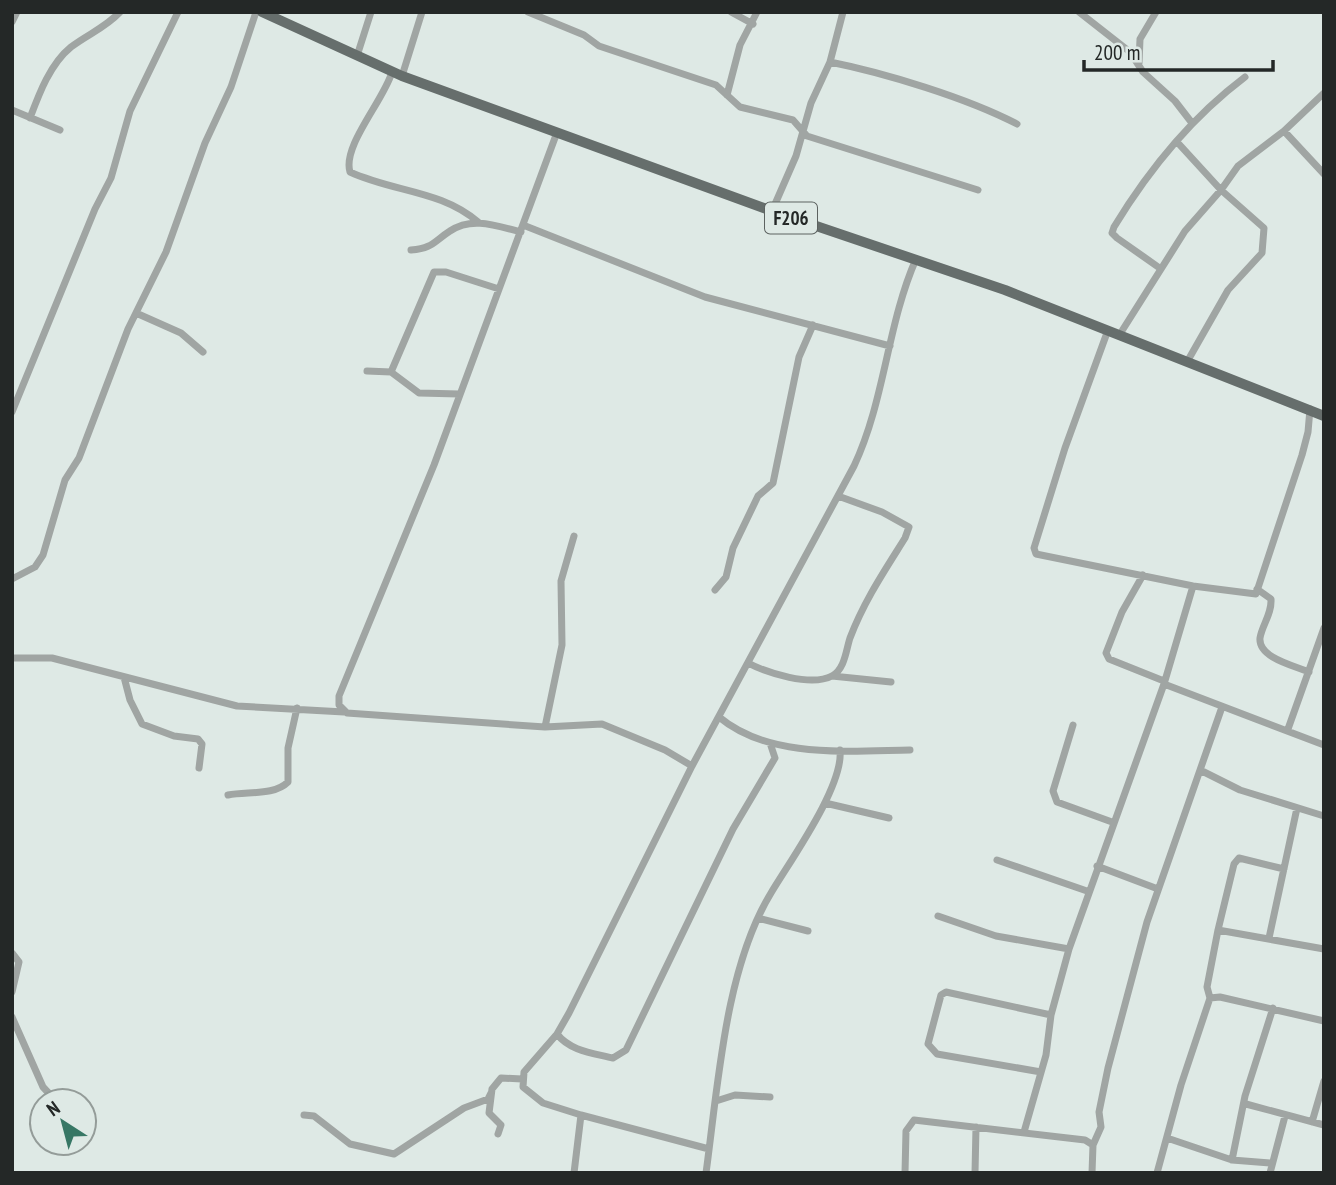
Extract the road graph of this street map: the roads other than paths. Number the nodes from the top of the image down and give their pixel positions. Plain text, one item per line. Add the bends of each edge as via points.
1 (17, 12) edge
2 (120, 12) edge
3 (178, 12) edge
4 (256, 12) edge
5 (262, 12) edge
6 (371, 12) edge
7 (422, 12) edge
8 (528, 12) edge
9 (731, 12) edge
10 (757, 12) edge
11 (843, 12) edge
12 (1079, 12) edge
13 (1156, 12) edge
14 (12, 22) edge
15 (752, 24) junction
16 (357, 56) junction
17 (830, 62) junction
18 (1143, 72) junction
19 (397, 74) junction
20 (1245, 77) dead end
21 (1324, 93) edge
22 (727, 94) junction
23 (12, 110) edge
24 (30, 118) junction
25 (1192, 123) junction
26 (1017, 124) dead end
27 (802, 129) junction
28 (60, 130) dead end
29 (1284, 131) junction
30 (556, 135) junction
31 (1178, 143) junction
32 (1324, 174) edge
33 (978, 190) dead end
34 (1221, 190) junction
35 (772, 211) junction
36 (478, 222) junction
37 (522, 228) junction
38 (411, 250) dead end
39 (916, 259) junction
40 (1161, 270) junction
41 (499, 289) junction
42 (136, 313) junction
43 (814, 325) junction
44 (1114, 332) junction
45 (890, 346) junction
46 (203, 352) dead end
47 (1187, 362) junction
48 (367, 371) dead end
49 (391, 372) junction
50 (458, 394) junction
51 (1310, 409) junction
52 (12, 412) edge
53 (1324, 416) edge
54 (838, 496) junction
55 (574, 536) dead end
56 (1143, 575) junction
57 (12, 579) edge
58 (1193, 586) junction
59 (1257, 589) junction
60 (715, 590) dead end
61 (1324, 628) edge
62 (12, 658) edge
63 (748, 663) junction
64 (1309, 672) junction
65 (832, 676) junction
66 (124, 677) junction
67 (891, 681) dead end
68 (1164, 682) junction
69 (297, 708) junction
70 (1222, 708) junction
71 (344, 712) junction
72 (719, 717) junction
73 (1073, 725) dead end
74 (545, 727) junction
75 (1288, 729) junction
76 (770, 743) junction
77 (1324, 745) edge
78 (840, 750) junction
79 (911, 750) dead end
80 (692, 765) junction
81 (199, 768) dead end
82 (1200, 770) junction
83 (228, 795) dead end
84 (825, 803) junction
85 (1297, 808) junction
86 (1324, 816) edge
87 (890, 818) dead end
88 (1112, 822) junction
89 (997, 860) dead end
90 (1097, 866) junction
91 (1284, 869) junction
92 (1158, 889) junction
93 (1087, 891) junction
94 (938, 916) dead end
95 (758, 918) junction
96 (1219, 930) junction
97 (808, 931) dead end
98 (1269, 938) junction
99 (1069, 949) junction
100 (1324, 949) edge
101 (12, 953) edge
102 (12, 992) edge
103 (1210, 998) junction
104 (1273, 1009) junction
105 (1051, 1015) junction
106 (12, 1017) edge
107 (1324, 1021) edge
108 (557, 1034) junction
109 (1041, 1072) junction
110 (522, 1079) junction
111 (1324, 1081) edge
112 (43, 1087) edge
113 (491, 1093) junction
114 (769, 1097) dead end
115 (716, 1101) junction
116 (1246, 1104) junction
117 (304, 1115) dead end
118 (581, 1115) junction
119 (1285, 1116) junction
120 (1312, 1122) junction
121 (1324, 1125) edge
122 (976, 1127) junction
123 (1024, 1132) junction
124 (498, 1134) dead end
125 (1167, 1138) junction
126 (1093, 1145) junction
127 (709, 1149) junction
128 (1232, 1160) junction
129 (1270, 1164) junction
130 (574, 1173) edge
131 (706, 1173) edge
132 (905, 1173) edge
133 (975, 1173) edge
134 (1092, 1173) edge
135 (1157, 1173) edge
136 (1270, 1173) edge

1 - 14 street
2 - 24 street via 67,50 41,88
3 - 52 street via 130,111 111,178
4 - 42 street via 166,252
5 - 16 main road, F206
6 - 16 street
7 - 19 street
8 - 22 street via 599,46 716,85
9 - 15 street
10 - 15 street
11 - 17 street
12 - 18 street via 1130,52
13 - 18 street via 1138,49
15 - 22 street via 740,45
16 - 19 main road, F206
17 - 26 street via 989,109
17 - 27 street
18 - 25 street
19 - 30 main road, F206
19 - 36 street via 356,141 348,163 351,172 420,191
20 - 25 street
21 - 29 street
22 - 27 street via 740,107 793,120
23 - 24 street
24 - 28 street
25 - 31 street
27 - 33 street via 807,136
27 - 35 street via 796,156
29 - 32 street
29 - 34 street via 1238,166
30 - 35 main road, F206
30 - 37 street
31 - 34 street
31 - 40 street via 1144,181 1112,233
34 - 40 street via 1185,231
34 - 47 street via 1264,228 1265,241 1262,253 1228,290
35 - 39 main road, F206
36 - 37 street
36 - 38 street via 450,231 428,249
37 - 41 street
37 - 43 street via 705,297
39 - 44 main road, F206
39 - 45 street via 899,301
40 - 44 street
41 - 49 street via 434,272
41 - 50 street
42 - 46 street via 181,333
42 - 57 street via 79,458 65,480 43,555 35,567
43 - 45 street
43 - 60 street via 796,368 773,484 758,496 733,548 726,577
44 - 47 main road, F206
44 - 56 street via 1065,448 1034,548 1036,554
45 - 54 street via 871,426
47 - 51 main road, F206
48 - 49 street
49 - 50 street via 419,393
50 - 71 street via 339,696
51 - 53 main road, F206
51 - 59 street via 1302,454
54 - 63 street
54 - 65 street via 909,527 861,613 844,661
55 - 74 street via 561,581 562,645
56 - 58 street
56 - 68 street via 1106,653 1109,659
58 - 59 street via 1251,594
58 - 68 street
59 - 64 street via 1271,599 1260,639 1263,647 1269,655
61 - 64 street
62 - 66 street via 52,658
63 - 65 street via 782,677
63 - 72 street
64 - 75 street
65 - 67 street
66 - 69 street via 237,706
66 - 81 street via 142,724 198,739 202,744
68 - 70 street
68 - 88 street
69 - 71 street
69 - 83 street via 288,748 288,782 271,791
70 - 75 street
70 - 82 street
71 - 74 street
72 - 76 street via 748,737
72 - 80 street
73 - 88 street via 1054,798
74 - 80 street via 602,724
75 - 77 street
76 - 78 street
76 - 108 street via 775,758 733,829 626,1050 613,1058 572,1047
78 - 79 street
78 - 84 street
80 - 108 street
82 - 85 street via 1240,790
82 - 92 street
84 - 87 street
84 - 95 street
85 - 86 street
85 - 91 street
88 - 90 street
89 - 93 street
90 - 92 street
90 - 93 street
91 - 96 street via 1239,858
91 - 98 street
92 - 126 street via 1108,1068 1099,1112 1101,1127
93 - 99 street
94 - 99 street via 996,936
95 - 97 street
95 - 115 street via 725,1026
96 - 98 street
96 - 103 street via 1207,987
98 - 100 street
99 - 105 street
101 - 102 street via 19,962
103 - 104 street
103 - 125 street
104 - 107 street
104 - 116 street
105 - 109 street
105 - 109 street via 946,992 941,995 930,1032 928,1044 937,1054
106 - 112 street
108 - 110 street
109 - 123 street
110 - 113 street via 498,1079
110 - 118 street via 532,1096
111 - 120 street
113 - 117 street via 394,1154 350,1144 314,1116
113 - 124 street via 489,1113 501,1125
114 - 115 street via 735,1095
115 - 127 street
116 - 119 street
116 - 128 street
118 - 127 street
118 - 130 street
119 - 120 street
119 - 129 street
120 - 121 street
122 - 123 street
122 - 132 street via 914,1120 906,1131
122 - 133 street
123 - 126 street
125 - 128 street
125 - 135 street
126 - 134 street
127 - 131 street
128 - 129 street
129 - 136 street

